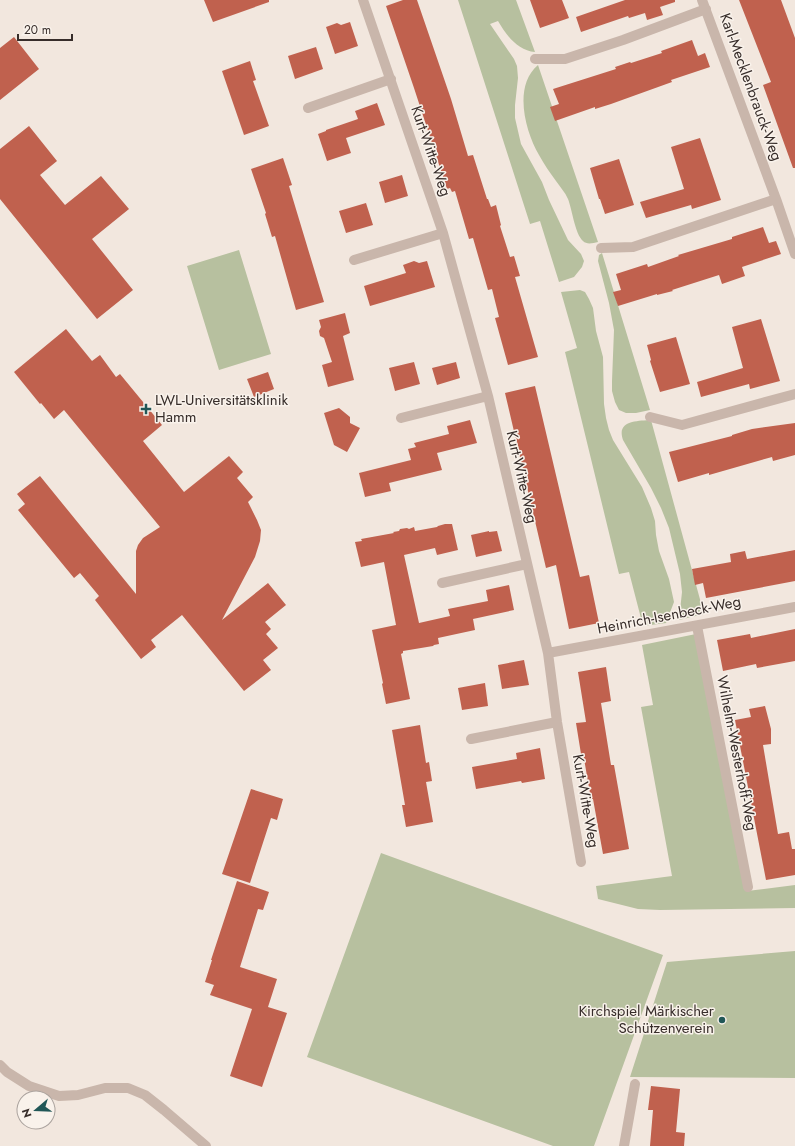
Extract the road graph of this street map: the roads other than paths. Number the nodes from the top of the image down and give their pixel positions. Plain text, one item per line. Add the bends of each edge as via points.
1 (363, 0) edge
2 (704, 5) edge
3 (535, 59) dead end
4 (391, 79) junction
5 (308, 108) dead end
6 (776, 199) junction
7 (442, 233) junction
8 (601, 248) dead end
9 (795, 254) edge
10 (354, 260) dead end
11 (795, 394) edge
12 (488, 396) junction
13 (650, 417) dead end
14 (401, 418) dead end
15 (527, 564) junction
16 (442, 583) dead end
17 (795, 607) edge
18 (697, 626) junction
19 (548, 653) junction
20 (557, 722) junction
21 (472, 739) dead end
22 (581, 862) dead end
23 (748, 887) dead end
24 (0, 1065) edge
25 (635, 1084) dead end
26 (206, 1146) edge
27 (624, 1146) edge

1 - 4 street, Kurt-Witte-Weg
2 - 3 street, Karl-Mecklenbrauck-Weg via 623,40 565,59
2 - 6 street, Karl-Mecklenbrauck-Weg
4 - 5 street
4 - 7 street, Kurt-Witte-Weg
6 - 8 street via 633,247
6 - 9 street, Karl-Mecklenbrauck-Weg
7 - 10 street
7 - 12 street, Kurt-Witte-Weg
11 - 13 street via 682,425
12 - 14 street
12 - 15 street, Kurt-Witte-Weg
15 - 16 street
15 - 19 street, Kurt-Witte-Weg
17 - 18 street, Heinrich-Isenbeck-Weg
18 - 19 street, Heinrich-Isenbeck-Weg
18 - 23 street, Wilhelm-Westerhoff-Weg
19 - 20 street, Kurt-Witte-Weg
20 - 21 street
20 - 22 street, Kurt-Witte-Weg
24 - 26 street via 29,1086 59,1096 78,1095 105,1088 128,1088 145,1095
25 - 27 street

